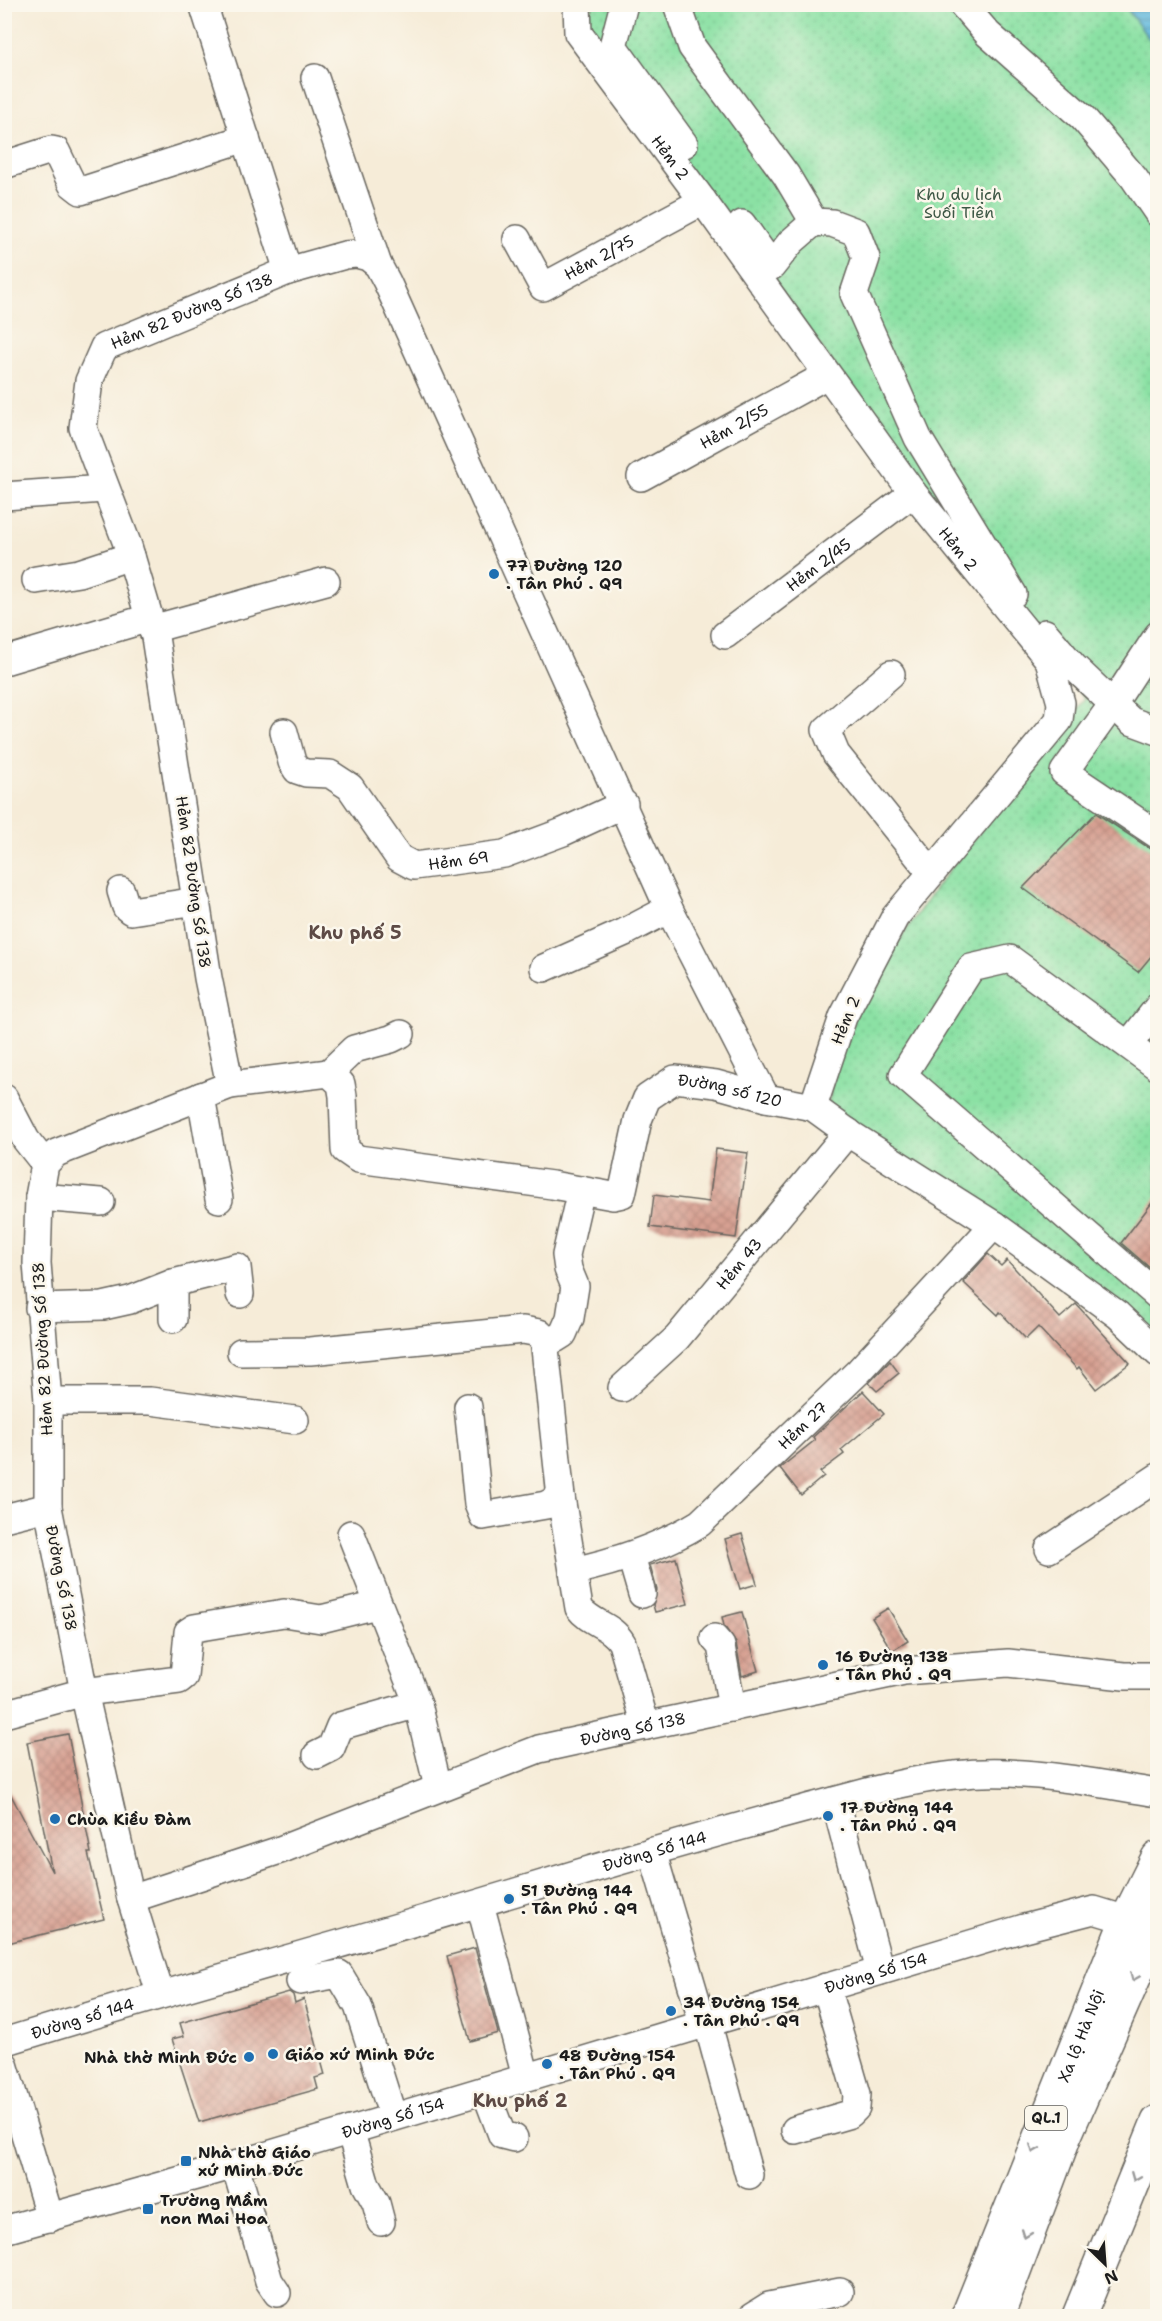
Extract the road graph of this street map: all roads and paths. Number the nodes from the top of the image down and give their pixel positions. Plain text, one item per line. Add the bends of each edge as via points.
1 (203, 4) edge
2 (577, 4) edge
3 (624, 4) edge
4 (677, 4) edge
5 (962, 4) edge
6 (315, 78) dead end
7 (246, 138) junction
8 (4, 165) edge
9 (703, 201) junction
10 (1158, 213) edge
11 (814, 222) junction
12 (517, 238) dead end
13 (378, 265) junction
14 (288, 271) junction
15 (826, 375) junction
16 (641, 477) dead end
17 (104, 489) junction
18 (913, 493) junction
19 (4, 496) edge
20 (130, 556) junction
21 (36, 580) dead end
22 (326, 581) dead end
23 (151, 624) junction
24 (725, 635) dead end
25 (1158, 635) edge
26 (4, 661) edge
27 (891, 674) dead end
28 (1113, 704) junction
29 (1158, 731) edge
30 (284, 732) dead end
31 (624, 804) junction
32 (1158, 836) edge
33 (930, 871) junction
34 (121, 891) dead end
35 (197, 901) junction
36 (669, 909) junction
37 (544, 968) dead end
38 (1158, 1007) edge
39 (401, 1034) dead end
40 (1128, 1044) junction
41 (1158, 1067) edge
42 (329, 1073) junction
43 (230, 1085) junction
44 (201, 1096) junction
45 (4, 1098) edge
46 (766, 1098) junction
47 (813, 1107) junction
48 (848, 1132) junction
49 (45, 1164) junction
50 (581, 1190) junction
51 (39, 1197) junction
52 (219, 1199) dead end
53 (101, 1202) dead end
54 (994, 1225) junction
55 (173, 1282) junction
56 (240, 1294) dead end
57 (1158, 1296) edge
58 (39, 1308) junction
59 (173, 1319) dead end
60 (544, 1339) junction
61 (241, 1352) dead end
62 (1158, 1353) edge
63 (622, 1388) dead end
64 (48, 1401) junction
65 (468, 1407) dead end
66 (295, 1420) dead end
67 (1158, 1478) edge
68 (561, 1497) junction
69 (48, 1507) junction
70 (4, 1518) edge
71 (351, 1534) dead end
72 (1049, 1549) dead end
73 (631, 1556) junction
74 (573, 1571) junction
75 (642, 1594) dead end
76 (377, 1605) junction
77 (714, 1638) dead end
78 (1158, 1676) edge
79 (84, 1692) junction
80 (418, 1704) junction
81 (732, 1708) junction
82 (4, 1714) edge
83 (646, 1726) junction
84 (317, 1755) dead end
85 (438, 1787) junction
86 (1158, 1793) edge
87 (835, 1801) junction
88 (652, 1851) junction
89 (1158, 1858) edge
90 (131, 1899) junction
91 (480, 1904) junction
92 (1146, 1925) edge
93 (880, 1971) junction
94 (300, 1981) dead end
95 (826, 1988) junction
96 (160, 1993) junction
97 (705, 2022) junction
98 (4, 2042) edge
99 (4, 2064) edge
100 (526, 2077) junction
101 (485, 2090) junction
102 (393, 2117) junction
103 (1158, 2122) edge
104 (350, 2130) junction
105 (795, 2130) dead end
106 (514, 2138) dead end
107 (235, 2165) junction
108 (749, 2175) dead end
109 (50, 2218) junction
110 (381, 2222) dead end
111 (4, 2230) edge
112 (840, 2292) dead end
113 (277, 2293) dead end
114 (753, 2316) edge
115 (968, 2316) edge
116 (997, 2316) edge
117 (1079, 2316) edge

1 - 7 street
2 - 9 street, Hẻm 2 via 578,33
3 - 11 street via 613,46 772,266
4 - 11 street via 693,47 786,175
5 - 10 street via 988,34 1083,118
6 - 13 street
7 - 8 street via 81,191 72,184 56,151
7 - 14 street
9 - 12 street, Hẻm 2/75 via 543,287
9 - 15 street, Hẻm 2
11 - 28 street via 856,232 866,258 854,294 918,438 1017,601 1073,666
13 - 14 street, Hẻm 82 Đường Số 138 via 356,254
13 - 31 street
14 - 17 street, Hẻm 82 Đường Số 138 via 104,347 89,381 83,428
15 - 16 street, Hẻm 2/55
15 - 18 street, Hẻm 2
17 - 19 street
17 - 20 street, Hẻm 82 Đường Số 138
18 - 24 street, Hẻm 2/45
18 - 33 street, Hẻm 2 via 1049,660 1060,703 1059,720
20 - 21 street via 78,573
20 - 23 street, Hẻm 82 Đường Số 138
22 - 23 street
23 - 26 street
23 - 35 street, Hẻm 82 Đường Số 138
25 - 28 street
27 - 33 street via 826,730 836,754
28 - 29 street via 1131,721
28 - 32 street via 1064,772
30 - 31 street, Hẻm 69 via 297,770 330,774 351,787 399,858 414,866 504,854
31 - 36 street
33 - 47 street, Hẻm 2 via 895,917 849,1006
34 - 35 street via 131,911
35 - 43 street, Hẻm 82 Đường Số 138
36 - 37 street
36 - 46 street
38 - 40 street
39 - 42 street via 354,1049
40 - 41 street
40 - 57 street via 1011,959 971,968 903,1075
42 - 43 street
42 - 50 street, Đường số 120 via 341,1084 344,1096 345,1150 358,1159
43 - 44 street
44 - 49 street via 69,1146
44 - 52 street
45 - 49 street via 26,1140
46 - 47 street, Đường số 120
46 - 50 street, Đường số 120 via 716,1084 675,1079 647,1098 621,1194
47 - 48 street, Đường số 120
48 - 54 street, Đường số 120
48 - 63 street, Hẻm 43 via 677,1338
49 - 51 street, Hẻm 82 Đường Số 138
50 - 60 street via 567,1255 575,1286 570,1318 563,1334
51 - 53 street
51 - 58 street, Hẻm 82 Đường Số 138
54 - 62 street, Đường số 120 via 1118,1315
54 - 73 street, Hẻm 27 via 859,1371 734,1493 700,1523
55 - 56 street via 237,1256
55 - 58 street via 130,1300 103,1306
55 - 59 street
58 - 64 street, Hẻm 82 Đường Số 138
60 - 61 street via 539,1333 523,1330 310,1352
60 - 68 street
64 - 66 street via 150,1401
64 - 69 street, Hẻm 82 Đường Số 138
65 - 68 street via 478,1504 483,1516 546,1505
67 - 72 street
68 - 74 street
69 - 70 street, Đường Số 138
69 - 79 street, Đường Số 138
71 - 76 street
73 - 74 street, Hẻm 27
73 - 75 street
74 - 83 street via 579,1608 586,1617 617,1633 622,1642
76 - 79 street via 321,1619 284,1613 194,1628 188,1632 184,1676 179,1680
76 - 80 street
77 - 81 street via 722,1646
78 - 81 street, Đường Số 138 via 1008,1664 904,1671
79 - 82 street
79 - 90 street, Đường Số 138
80 - 84 street via 340,1726 331,1748
80 - 85 street
81 - 83 street, Đường Số 138
83 - 85 street, Đường Số 138 via 539,1749
85 - 90 street, Đường Số 138 via 420,1798 280,1850
86 - 87 street, Đường Số 144 via 1042,1777 956,1774
87 - 88 street, Đường Số 144
87 - 93 street
88 - 91 street, Đường Số 144
88 - 97 street
89 - 92 highway, Xa lộ Hà Nội / QL.1
90 - 96 street, Đường Số 138
91 - 96 street, Đường Số 144
91 - 100 street
92 - 93 street, Đường Số 154 via 1094,1910
92 -> 115 highway, Xa lộ Hà Nội / QL.1
92 -> 116 highway, Xa lộ Hà Nội / QL.1
93 - 95 street, Đường Số 154
94 - 102 street via 339,1974 348,1987 358,2006
95 - 97 street, Đường Số 154
95 - 105 street via 857,2094 856,2108 850,2114
96 - 98 street, Đường số 144
97 - 100 street, Đường Số 154
97 - 108 street
99 - 109 street
100 - 101 street, Đường Số 154
101 - 102 street, Đường Số 154
101 - 106 street via 502,2135
102 - 104 street, Đường Số 154
103 -> 117 highway
104 - 107 street, Đường Số 154
104 - 110 street
107 - 109 street, Đường Số 154
107 - 113 street via 269,2281
109 - 111 street, Đường Số 154
112 - 114 street via 769,2306

